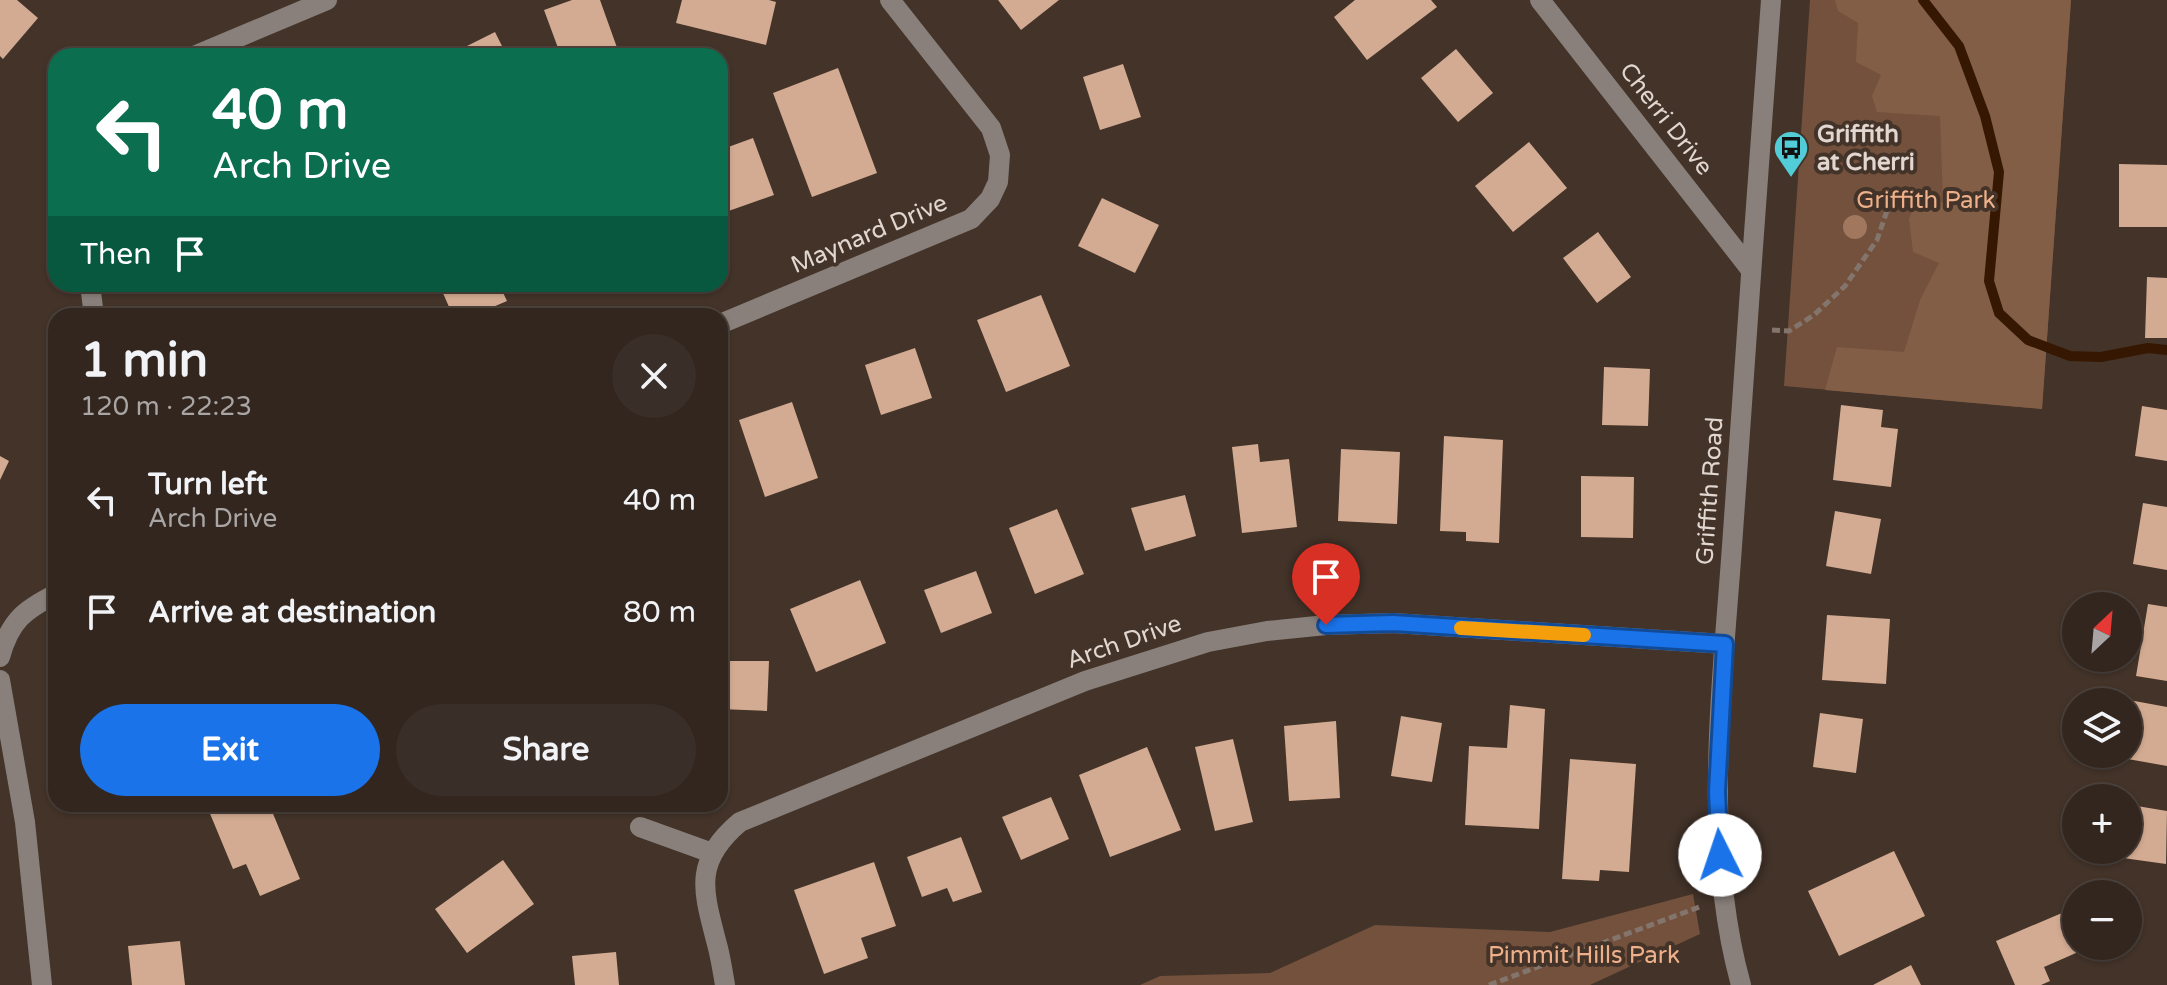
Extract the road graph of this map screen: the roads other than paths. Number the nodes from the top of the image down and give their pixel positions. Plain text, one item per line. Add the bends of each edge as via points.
1 (327, 0) edge
2 (890, 0) edge
3 (1540, 0) edge
4 (1771, 0) edge
5 (213, 48) edge
6 (1751, 270) junction
7 (728, 321) edge
8 (48, 598) edge
9 (1725, 644) junction
10 (0, 657) edge
11 (0, 680) edge
12 (640, 827) dead end
13 (712, 853) junction
14 (42, 985) edge
15 (725, 985) edge
16 (1741, 985) edge

1 - 5 street
2 - 7 street, Maynard Drive via 991,128 1000,155 998,182 990,199 971,219
3 - 6 street, Cherri Drive
4 - 6 street, Griffith Road
6 - 9 street, Griffith Road
8 - 10 street via 31,606 11,628
9 - 13 street, Arch Drive via 1393,623 1267,631 1208,642 1085,681 740,822
9 - 16 street, Griffith Road via 1718,829
11 - 14 street via 25,822
12 - 13 street
13 - 15 street via 704,880 706,901

